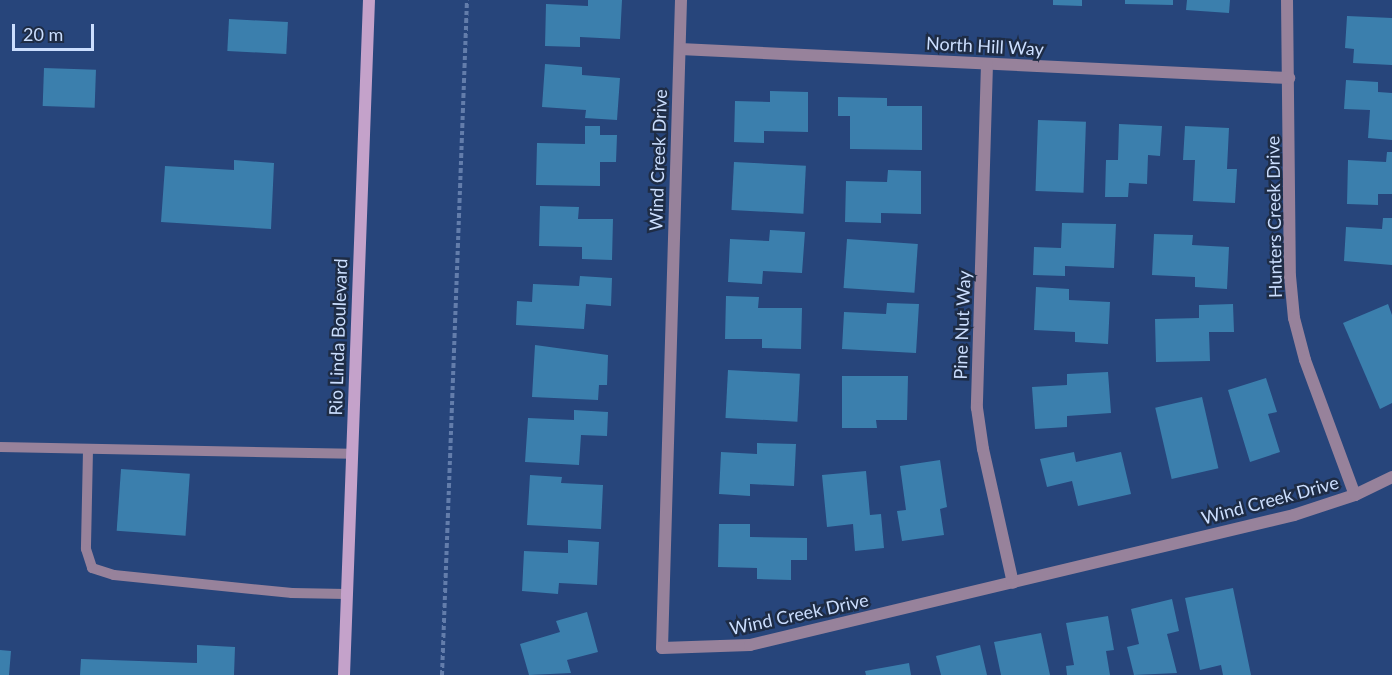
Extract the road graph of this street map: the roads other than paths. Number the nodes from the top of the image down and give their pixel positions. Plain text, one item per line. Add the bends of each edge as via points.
1 (369, 0) edge
2 (681, 0) edge
3 (1287, 0) edge
4 (680, 50) junction
5 (987, 64) junction
6 (1289, 78) junction
7 (0, 447) edge
8 (88, 450) junction
9 (351, 454) junction
10 (1392, 477) edge
11 (1355, 495) junction
12 (1013, 583) junction
13 (346, 594) junction
14 (344, 675) edge

1 - 9 main road, Rio Linda Boulevard
2 - 4 street, Wind Creek Drive
3 - 6 street, Hunters Creek Drive
4 - 5 street, North Hill Way
4 - 12 street, Wind Creek Drive via 662,648 750,645
5 - 6 street, North Hill Way
5 - 12 street, Pine Nut Way via 977,408
6 - 11 street, Hunters Creek Drive via 1290,276 1294,318 1305,360
7 - 8 lane
8 - 9 lane
8 - 13 lane via 86,549 92,568 138,578 292,593
9 - 13 main road, Rio Linda Boulevard
10 - 11 street, Wind Creek Drive
11 - 12 street, Wind Creek Drive via 1294,515
13 - 14 main road, Rio Linda Boulevard

